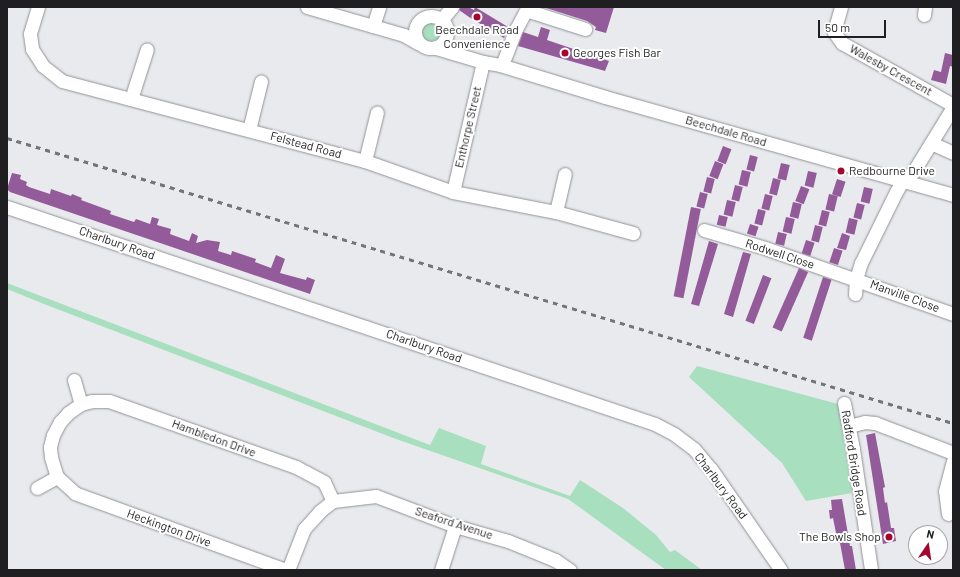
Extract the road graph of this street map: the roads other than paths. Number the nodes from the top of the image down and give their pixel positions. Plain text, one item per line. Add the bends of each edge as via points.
1 (38, 7) edge
2 (307, 7) edge
3 (379, 7) edge
4 (452, 7) edge
5 (841, 7) edge
6 (423, 12) edge
7 (442, 19) junction
8 (372, 26) junction
9 (585, 29) dead end
10 (412, 37) junction
11 (441, 44) junction
12 (147, 48) dead end
13 (483, 62) junction
14 (501, 65) junction
15 (261, 81) dead end
16 (131, 99) junction
17 (953, 106) edge
18 (377, 112) dead end
19 (249, 130) junction
20 (931, 143) junction
21 (953, 152) edge
22 (365, 161) junction
23 (565, 174) dead end
24 (902, 181) junction
25 (453, 192) junction
26 (953, 195) edge
27 (7, 207) edge
28 (556, 212) junction
29 (704, 230) dead end
30 (633, 233) dead end
31 (856, 279) junction
32 (855, 294) dead end
33 (953, 314) edge
34 (74, 380) dead end
35 (844, 403) dead end
36 (82, 404) junction
37 (849, 426) junction
38 (953, 453) edge
39 (953, 460) edge
40 (57, 477) junction
41 (36, 488) dead end
42 (333, 501) junction
43 (948, 514) dead end
44 (455, 526) junction
45 (554, 565) edge
46 (287, 570) edge
47 (441, 570) edge
48 (570, 570) edge
49 (781, 570) edge
50 (870, 570) edge

1 - 16 street, Felstead Road via 30,34 32,49 43,66 62,81
2 - 8 street
3 - 8 street
4 - 7 street
5 - 17 street, Walesby Crescent via 834,32 842,43
6 - 7 street
6 - 10 street
7 - 11 street via 448,31
8 - 10 street
9 - 14 street via 529,11 524,12
10 - 11 street via 426,48
11 - 13 street, Beechdale Road
11 - 14 street, Beechdale Road via 485,56
12 - 16 street
13 - 14 street, Beechdale Road
13 - 25 street, Enthorpe Street
14 - 24 street, Beechdale Road
15 - 19 street
16 - 19 street, Felstead Road
17 - 20 street
18 - 22 street
19 - 22 street, Felstead Road
20 - 21 street
20 - 24 street via 913,172
22 - 25 street, Felstead Road
23 - 28 street
24 - 26 street, Beechdale Road
24 - 31 street via 861,263
25 - 28 street, Felstead Road
27 - 49 street, Charlbury Road via 655,424 694,449 711,469
28 - 30 street, Felstead Road
29 - 31 street, Rodwell Close
31 - 32 street
31 - 33 street, Manville Close
34 - 36 street
35 - 37 street, Radford Bridge Road
36 - 40 street, Hambledon Drive via 68,413 52,435 51,457
36 - 42 street, Hambledon Drive via 109,401 296,468 324,482
37 - 38 street via 864,422 875,423
37 - 50 street, Radford Bridge Road
39 - 43 street via 945,492
40 - 41 street
40 - 46 street, Heckington Drive via 80,496
42 - 44 street, Seaford Avenue via 376,496
42 - 46 street via 304,529
44 - 45 street, Seaford Avenue via 508,541
44 - 47 street
45 - 48 street, Seaford Avenue

